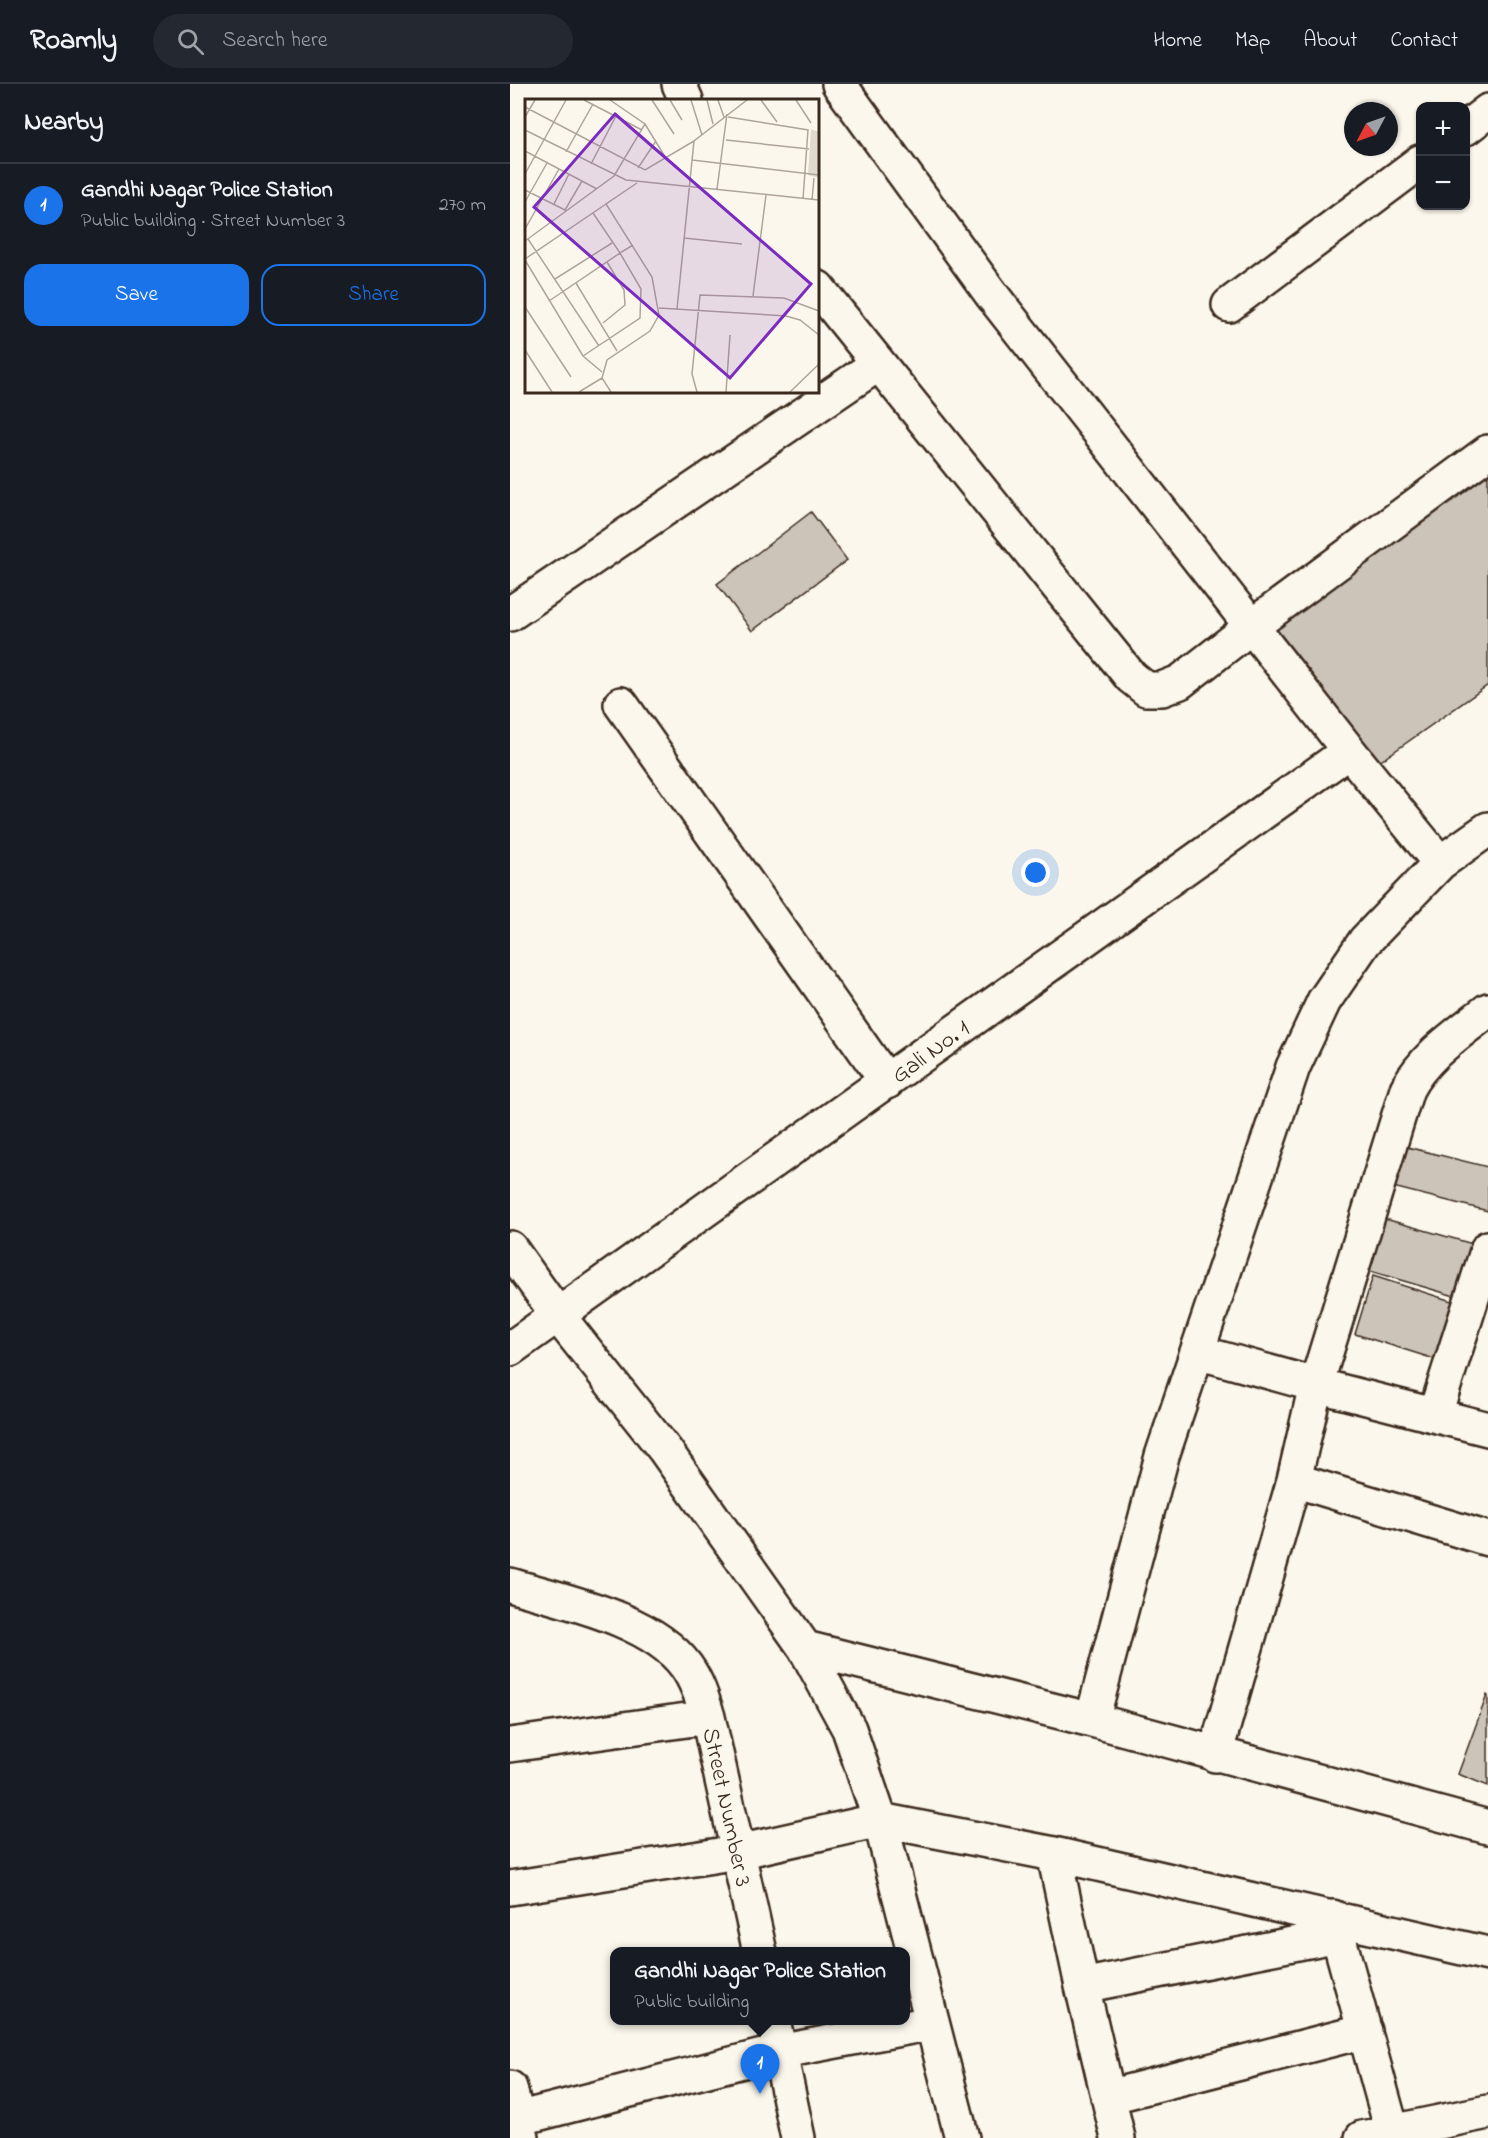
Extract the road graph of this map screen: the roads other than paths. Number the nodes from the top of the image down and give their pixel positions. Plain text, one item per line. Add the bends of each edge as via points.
1 (679, 84) edge
2 (839, 84) edge
3 (686, 99) edge
4 (1488, 111) edge
5 (1470, 125) edge
6 (1416, 165) edge
7 (819, 289) edge
8 (1229, 304) dead end
9 (878, 364) junction
10 (1488, 452) edge
11 (510, 614) edge
12 (1252, 626) junction
13 (621, 704) dead end
14 (1365, 772) junction
15 (1488, 829) edge
16 (1440, 863) junction
17 (1488, 1010) edge
18 (887, 1082) junction
19 (510, 1248) edge
20 (1488, 1248) edge
21 (574, 1337) junction
22 (510, 1349) edge
23 (1197, 1352) junction
24 (1316, 1385) junction
25 (1435, 1414) junction
26 (1488, 1429) edge
27 (1294, 1480) junction
28 (1488, 1539) edge
29 (511, 1590) edge
30 (805, 1648) junction
31 (708, 1717) junction
32 (1092, 1720) junction
33 (510, 1745) edge
34 (1215, 1755) junction
35 (880, 1820) junction
36 (1488, 1827) edge
37 (738, 1852) junction
38 (1054, 1854) junction
39 (510, 1888) edge
40 (1336, 1926) junction
41 (759, 1947) edge
42 (1488, 1954) edge
43 (1082, 1986) junction
44 (932, 2023) junction
45 (774, 2025) edge
46 (1365, 2031) junction
47 (778, 2052) junction
48 (1108, 2097) junction
49 (1488, 2112) edge
50 (516, 2115) edge
51 (1383, 2136) edge
52 (798, 2138) edge
53 (962, 2138) edge
54 (1118, 2138) edge

1 - 3 street
2 - 12 street via 992,295
4 - 5 street
6 - 8 street
7 - 9 street
9 - 11 street
9 - 12 street via 1131,677 1146,688 1162,689 1180,682
10 - 12 street
12 - 14 street
13 - 18 street
14 - 16 street
14 - 18 street, Gali No. 1
15 - 16 street
16 - 23 street via 1365,941 1324,1001 1293,1067
17 - 24 street via 1438,1050 1407,1089
18 - 21 street, Gali No. 1
19 - 21 street
20 - 25 street
21 - 22 street, Gali No. 1
21 - 30 street via 665,1450
23 - 24 street
23 - 32 street via 1162,1456
24 - 25 street
24 - 27 street
25 - 26 street
27 - 28 street
27 - 34 street
29 - 31 street, Street Number 3 via 615,1617 654,1636 686,1665
30 - 32 street
30 - 35 street via 849,1729
31 - 33 street
31 - 37 street, Street Number 3
32 - 34 street
34 - 36 street
35 - 37 street
35 - 38 street
35 - 44 street
37 - 39 street
37 - 41 street, Street Number 3
38 - 40 street
38 - 43 street
40 - 42 street
40 - 43 street
40 - 46 street
43 - 48 street
44 - 47 street
44 - 53 street
45 - 47 street
46 - 48 street
46 - 51 street
47 - 50 street
47 - 52 street
48 - 54 street
49 - 51 street

